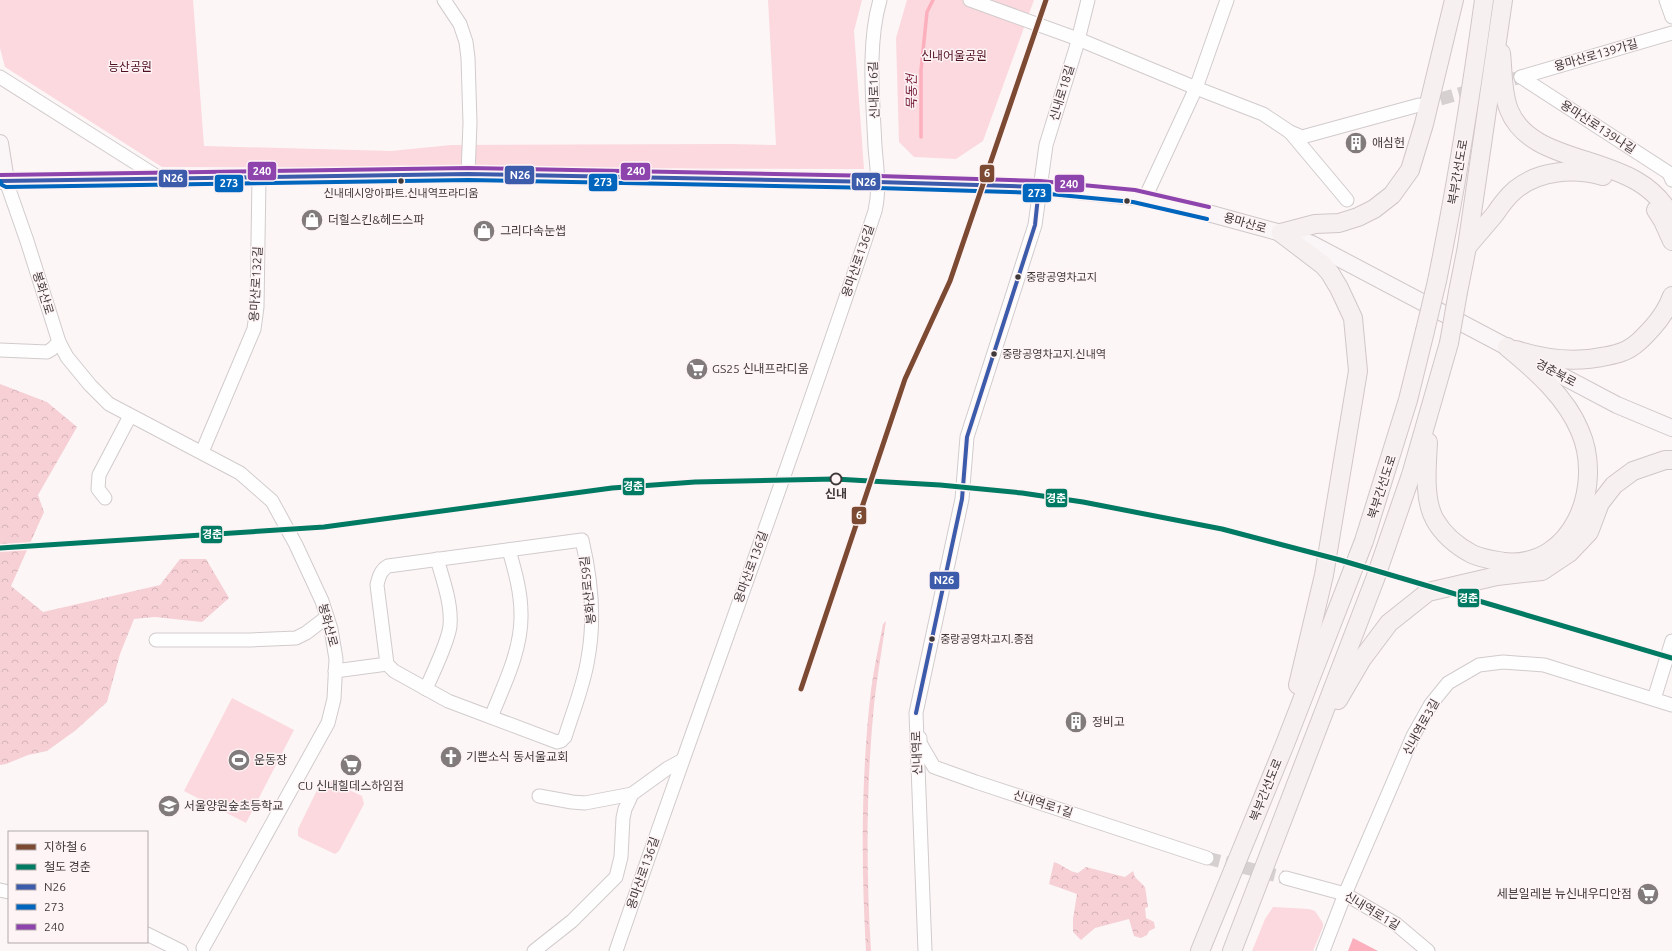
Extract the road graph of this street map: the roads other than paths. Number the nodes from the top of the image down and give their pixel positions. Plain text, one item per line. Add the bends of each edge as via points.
1 (444, 0) edge
2 (880, 0) edge
3 (970, 0) edge
4 (1088, 0) edge
5 (1227, 0) edge
6 (1454, 0) edge
7 (1484, 0) edge
8 (1503, 0) edge
9 (1666, 0) edge
10 (1672, 17) edge
11 (1498, 31) junction
12 (1672, 33) edge
13 (1078, 39) junction
14 (0, 77) edge
15 (1521, 77) joint
16 (1196, 88) junction
17 (1419, 105) tunnel mouth
18 (1290, 132) junction
19 (0, 143) edge
20 (468, 174) junction
21 (1671, 175) edge
22 (259, 178) junction
23 (161, 179) junction
24 (3, 181) edge
25 (878, 182) junction
26 (1039, 187) junction
27 (1145, 198) junction
28 (1347, 200) dead end
29 (1672, 219) edge
30 (1281, 233) junction
31 (1672, 241) edge
32 (1467, 246) junction
33 (1672, 296) edge
34 (1442, 313) joint
35 (59, 342) junction
36 (1507, 347) junction
37 (0, 350) edge
38 (1430, 409) junction
39 (130, 416) junction
40 (1672, 428) edge
41 (202, 452) junction
42 (1672, 460) edge
43 (105, 498) dead end
44 (510, 550) junction
45 (438, 559) junction
46 (327, 617) junction
47 (156, 640) dead end
48 (1672, 641) edge
49 (387, 664) junction
50 (335, 671) junction
51 (426, 689) junction
52 (1654, 699) junction
53 (1672, 705) edge
54 (916, 713) junction
55 (491, 717) junction
56 (1285, 744) junction
57 (1312, 746) junction
58 (681, 761) junction
59 (632, 794) junction
60 (540, 796) dead end
61 (1207, 858) tunnel mouth
62 (1286, 878) tunnel mouth
63 (1345, 894) junction
64 (148, 934) edge
65 (205, 947) edge
66 (181, 951) edge
67 (188, 951) edge
68 (534, 951) edge
69 (616, 951) edge
70 (924, 951) edge
71 (1200, 951) edge
72 (1232, 951) edge
73 (1323, 951) edge
74 (1428, 951) edge

1 - 20 street via 460,24 466,42 470,123
2 - 25 street, 신내로16길 via 875,18 873,46
3 - 13 street
4 - 13 street, 신내로18길
5 - 16 street
6 - 30 highway via 1424,124 1410,170 1392,195 1358,218 1339,223 1315,224
7 - 56 highway, 북부간선도로, bridge via 1456,183 1437,281 1408,400 1364,542
8 - 11 highway, 북부간선도로
9 - 10 street
11 - 29 highway via 1509,110 1524,133 1544,145 1622,173 1645,186 1657,195
11 - 32 highway, 북부간선도로
12 - 15 street, 용마산로139가길
13 - 16 street
13 - 26 street, 신내로18길 via 1046,146
14 - 23 street
15 - 21 street, 용마산로139나길
16 - 18 street via 1263,114
16 - 27 street
17 - 18 street via 1302,137
18 - 28 street
19 - 24 main road, 봉화산로
20 - 22 main road, 용마산로
20 - 25 main road, 용마산로
22 - 23 main road, 용마산로
22 - 41 street, 용마산로132길 via 257,303 254,329
23 - 24 main road, 용마산로
24 - 35 street, 봉화산로 via 28,241
25 - 26 main road, 용마산로
25 - 58 street, 용마산로136길 via 875,211 814,392
26 - 27 main road, 용마산로
26 - 54 street, 신내역로 via 1035,225 967,437 962,499
27 - 30 main road, 용마산로
30 - 34 main road, 용마산로 via 1316,246
30 - 56 highway via 1323,265 1339,288 1353,318 1358,371 1324,575
31 - 32 highway via 1657,211 1644,197 1608,177 1575,171 1546,175 1515,190
32 - 38 highway, 북부간선도로, bridge via 1448,343
33 - 36 highway via 1658,322 1633,346 1622,352 1594,359 1568,360 1537,357
34 - 36 main road, 경춘북로
35 - 37 street via 47,352
35 - 39 street, 봉화산로 via 67,357 90,385 109,404
36 - 38 highway via 1530,366 1556,394 1574,419 1586,452 1587,493 1580,516 1571,530 1549,552 1517,563 1482,558 1459,545 1442,530 1434,519 1430,507 1427,482
36 - 40 main road, 경춘북로 via 1617,405
38 - 57 highway, 북부간선도로 via 1411,475 1375,579
39 - 41 street, 봉화산로
39 - 43 street via 99,475 98,489
41 - 46 street, 봉화산로 via 240,474 272,501 296,545
42 - 57 highway via 1633,471 1614,485 1600,504 1590,532 1569,553 1542,570 1497,576 1428,592 1422,596 1389,623 1362,659
44 - 45 street, 봉화산로59길
44 - 55 street via 519,588 521,615 517,643 508,674
44 - 55 street, 봉화산로59길 via 582,540 590,589 592,631 588,659 562,741 557,742
45 - 49 street, 봉화산로59길 via 388,566 378,576
45 - 51 street via 449,605 450,626
46 - 47 street via 296,638
46 - 50 street, 봉화산로 via 336,659
48 - 52 street
49 - 50 street
49 - 51 street, 봉화산로59길 via 394,671
50 - 65 street, 봉화산로 via 334,699 328,723 231,895
51 - 55 street, 봉화산로59길 via 448,701
52 - 53 street, 신내역로3길
52 - 63 street, 신내역로3길 via 1544,665 1503,662 1479,665 1448,683 1431,704 1413,736
54 - 61 street, 신내역로1길 via 920,742 934,767
54 - 70 street, 신내역로
56 - 71 highway, 북부간선도로
57 - 72 highway, 북부간선도로
58 - 59 street
58 - 69 street, 용마산로136길
59 - 60 street via 585,803
59 - 68 street via 623,818 621,857 616,877 572,921
62 - 63 street, 신내역로1길
63 - 73 street, 신내역로3길
63 - 74 street, 신내역로1길 via 1396,924
64 - 66 street
65 - 67 street via 195,946

